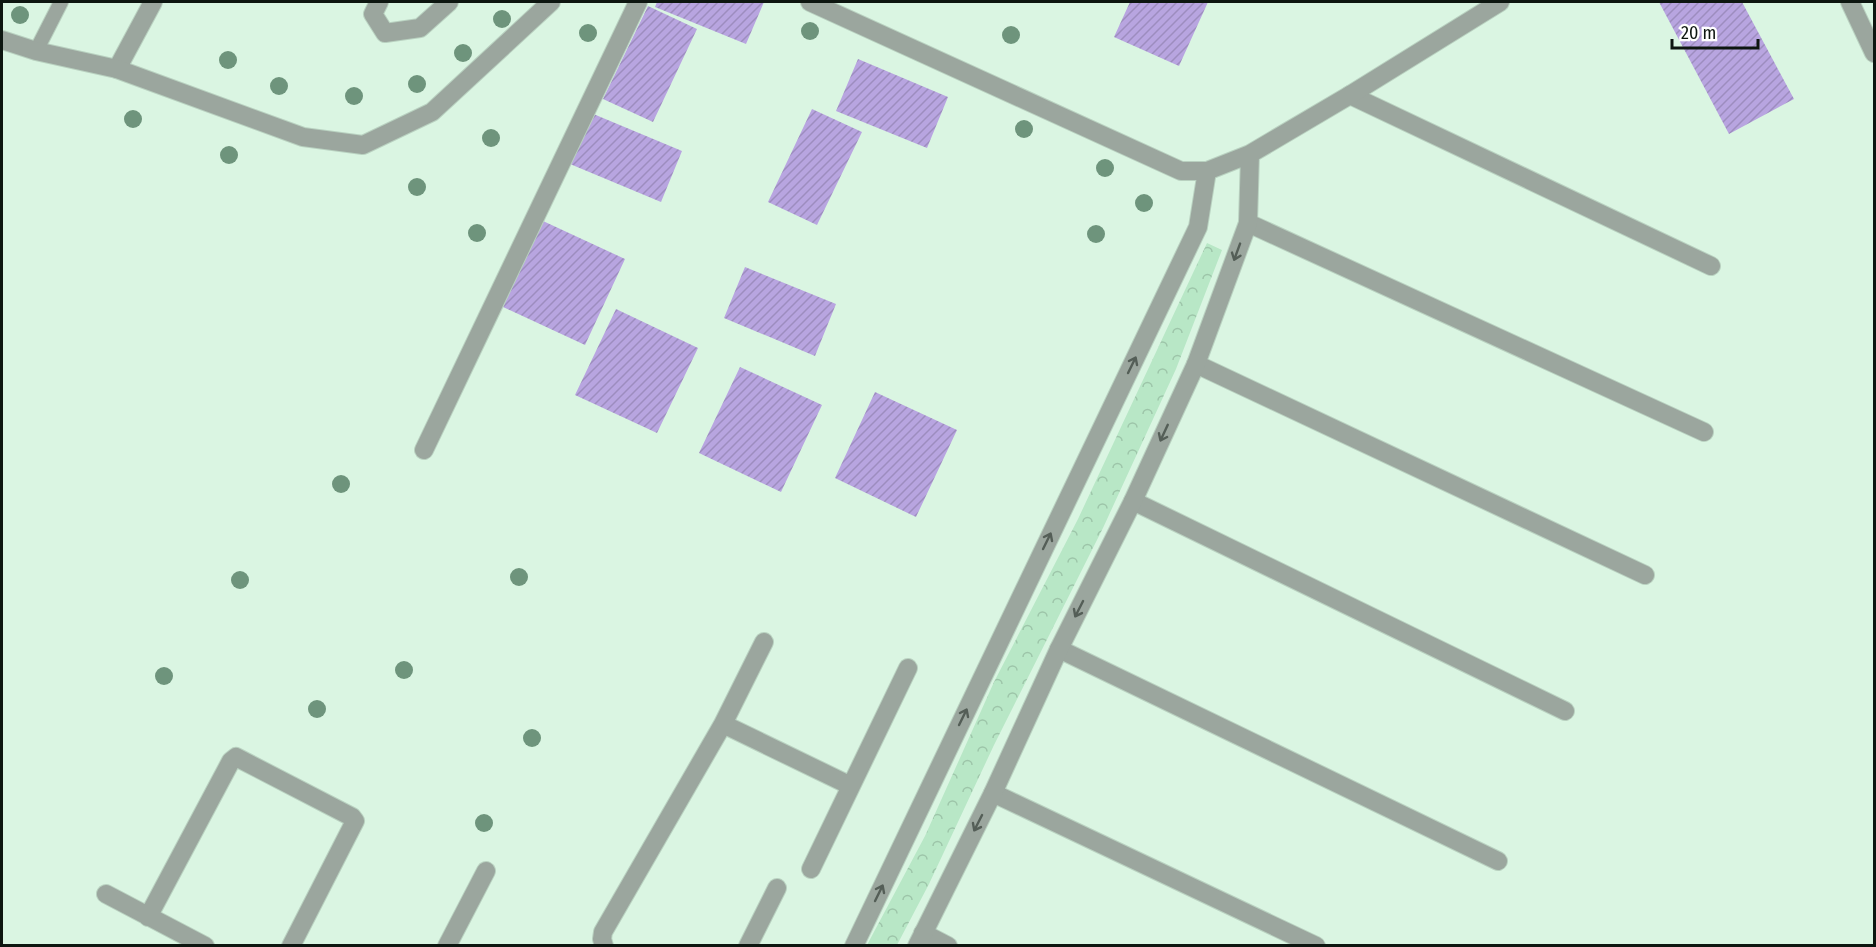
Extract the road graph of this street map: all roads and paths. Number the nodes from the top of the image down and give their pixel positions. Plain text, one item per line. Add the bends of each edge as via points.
1 (61, 2) edge
2 (153, 2) edge
3 (379, 2) edge
4 (449, 2) edge
5 (551, 2) edge
6 (638, 2) edge
7 (810, 2) edge
8 (1500, 2) edge
9 (1850, 2) edge
10 (2, 40) edge
11 (36, 51) junction
12 (1875, 53) edge
13 (117, 69) junction
14 (1350, 95) junction
15 (1250, 154) junction
16 (1207, 171) junction
17 (1248, 223) junction
18 (1711, 266) dead end
19 (1196, 364) junction
20 (1704, 432) dead end
21 (424, 450) dead end
22 (1133, 501) junction
23 (1645, 575) dead end
24 (764, 642) dead end
25 (1059, 649) junction
26 (908, 668) dead end
27 (1565, 711) dead end
28 (723, 724) junction
29 (851, 786) junction
30 (993, 793) junction
31 (1498, 861) dead end
32 (811, 868) dead end
33 (486, 871) dead end
34 (777, 888) dead end
35 (106, 894) dead end
36 (148, 917) junction
37 (920, 939) edge
38 (205, 945) edge
39 (291, 945) edge
40 (447, 945) edge
41 (604, 945) edge
42 (748, 945) edge
43 (854, 945) edge
44 (948, 945) edge
45 (1316, 945) edge

1 - 11 lane
2 - 13 street
3 - 4 street via 373,14 385,33 420,28
5 - 13 street via 432,112 363,145 303,136
6 - 21 street
7 - 16 street via 1180,171
8 - 14 street
9 - 12 street
10 - 11 street
11 - 13 street
14 - 15 street
14 - 18 street
15 - 16 street
15 - 17 street
43 -> 16 street via 1198,226
17 -> 19 street
17 - 20 street
19 -> 22 street
19 - 23 street
22 -> 25 street
22 - 27 street
24 - 28 street
25 - 30 street
25 - 31 street
26 - 29 street
28 - 29 street
28 - 41 street via 603,932
29 - 32 street
30 -> 37 street
30 - 45 street
33 - 40 street
34 - 42 street
35 - 36 street
36 - 38 street
36 - 39 street via 236,757 355,821
37 - 44 street

